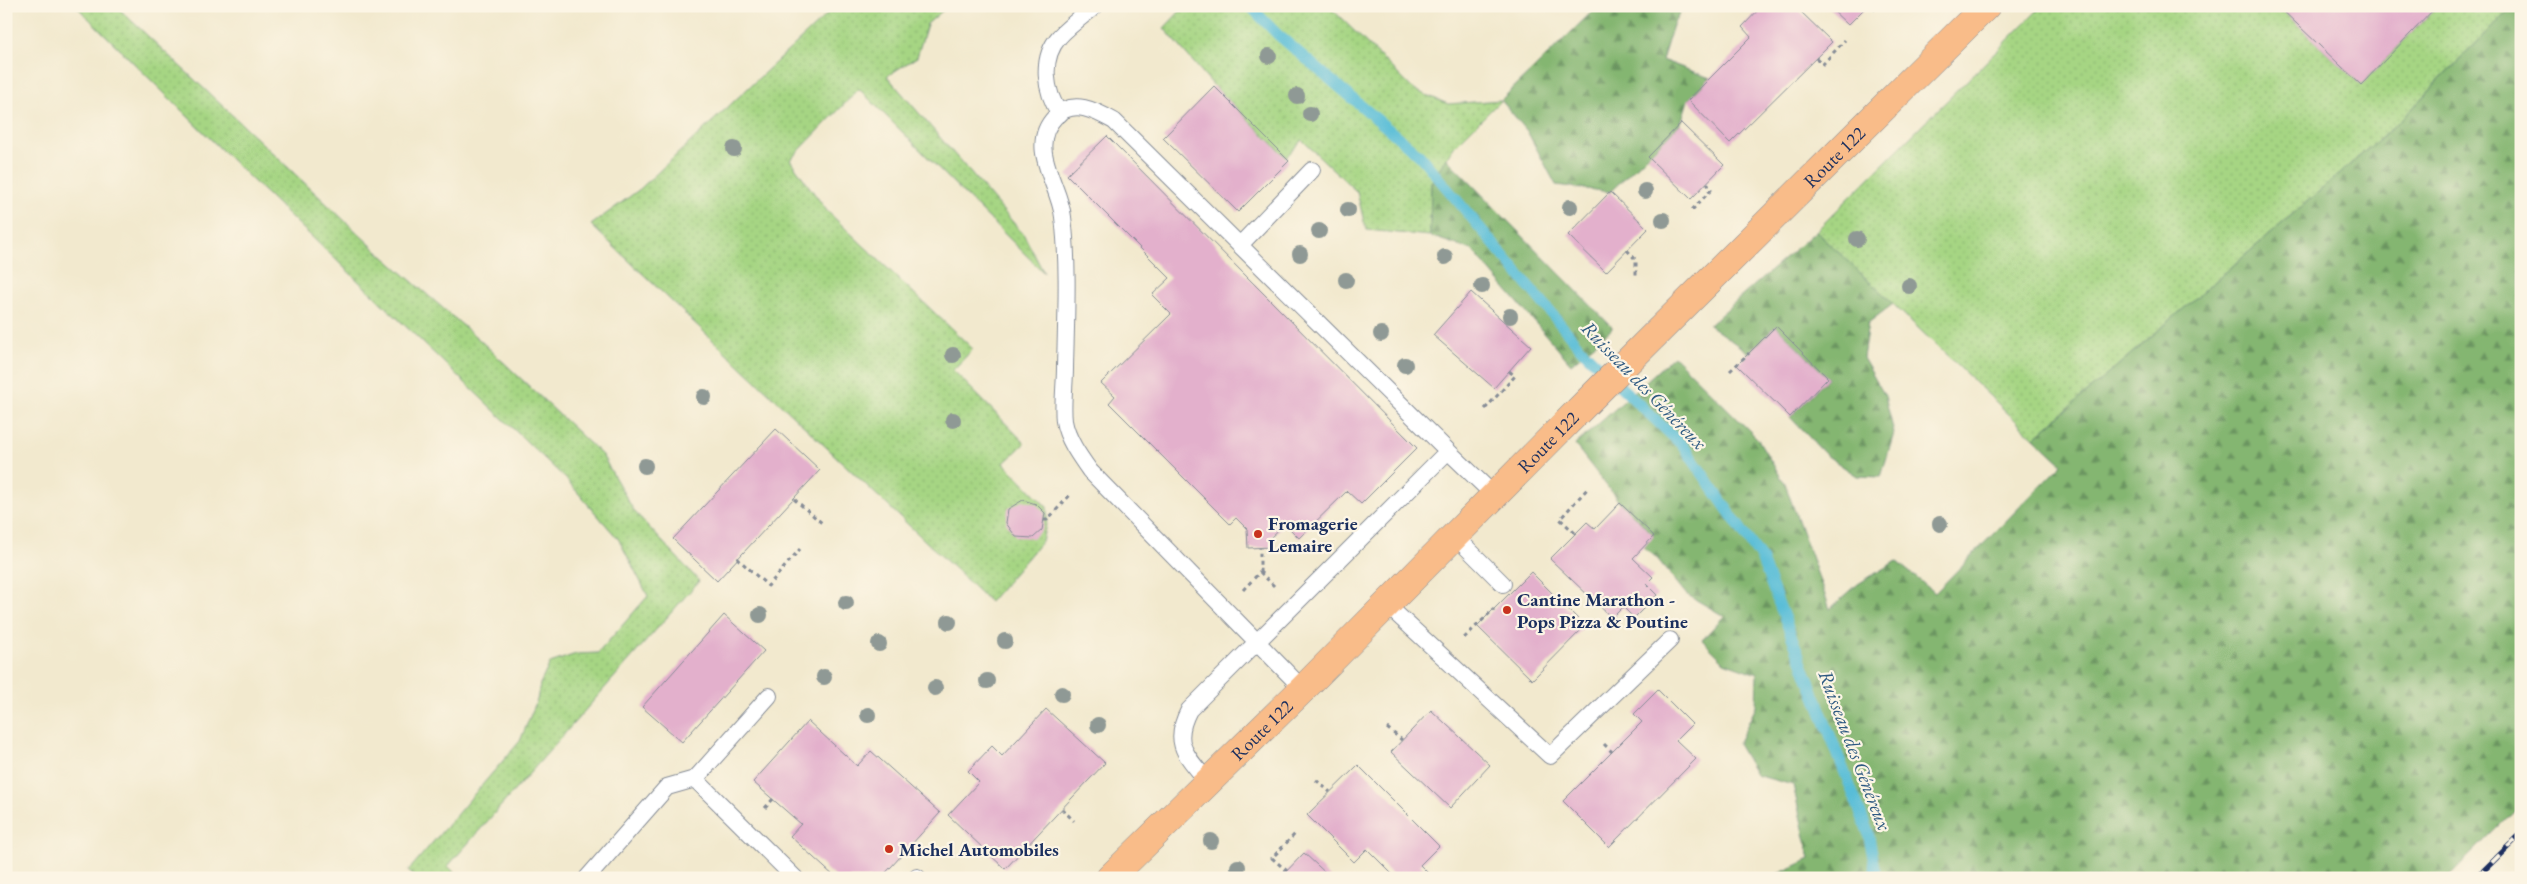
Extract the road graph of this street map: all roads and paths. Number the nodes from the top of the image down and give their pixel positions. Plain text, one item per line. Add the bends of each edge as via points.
1 (1095, 6) edge
2 (1986, 6) edge
3 (1844, 40) dead end
4 (1816, 58) dead end
5 (1060, 114) junction
6 (1312, 170) dead end
7 (1706, 183) dead end
8 (1692, 210) dead end
9 (1240, 245) junction
10 (1627, 250) dead end
11 (1636, 277) dead end
12 (1749, 353) dead end
13 (1509, 371) dead end
14 (1730, 371) dead end
15 (1485, 409) dead end
16 (1448, 451) junction
17 (1090, 471) junction
18 (1588, 488) dead end
19 (1495, 496) junction
20 (794, 499) dead end
21 (1044, 520) dead end
22 (823, 524) dead end
23 (1575, 533) dead end
24 (1455, 536) junction
25 (1260, 548) dead end
26 (800, 549) dead end
27 (738, 558) dead end
28 (1503, 584) joint
29 (1387, 605) junction
30 (1224, 608) junction
31 (1670, 640) dead end
32 (1258, 643) junction
33 (1446, 659) junction
34 (1303, 689) junction
35 (769, 696) dead end
36 (1388, 728) dead end
37 (1402, 740) dead end
38 (695, 779) junction
39 (1316, 780) dead end
40 (1208, 782) junction
41 (1330, 792) dead end
42 (1062, 809) dead end
43 (1074, 821) dead end
44 (1295, 834) dead end
45 (1287, 871) dead end
46 (587, 878) edge
47 (795, 878) edge
48 (1110, 878) edge

1 - 5 lane via 1060,36 1052,52 1047,88
2 - 19 main road, Route 122
3 - 4 path via 1823,64
5 - 9 lane via 1076,108 1092,109 1114,122
5 - 17 lane via 1054,117 1047,131 1043,150 1044,164 1059,196 1063,216 1066,284 1064,422 1076,452
6 - 9 lane
7 - 8 path via 1711,190
9 - 16 lane
10 - 11 path via 1636,260
12 - 14 path
13 - 15 path via 1515,376
16 - 19 lane
16 - 32 lane
17 - 21 path
17 - 30 lane
18 - 23 path via 1560,519
19 - 24 main road, Route 122
20 - 22 path
24 - 28 lane
24 - 29 main road, Route 122
25 - 30 path via 1260,572
26 - 27 path via 768,586
28 - 33 path via 1501,602
29 - 33 lane
29 - 34 main road, Route 122
30 - 32 lane
31 - 33 lane via 1550,756
32 - 34 lane
32 - 40 lane via 1189,710 1181,725 1180,742
34 - 40 main road, Route 122
35 - 38 lane
36 - 37 path
38 - 46 lane via 667,787
38 - 47 lane
39 - 41 path
40 - 48 main road, Route 122
42 - 43 path
44 - 45 path via 1272,858

